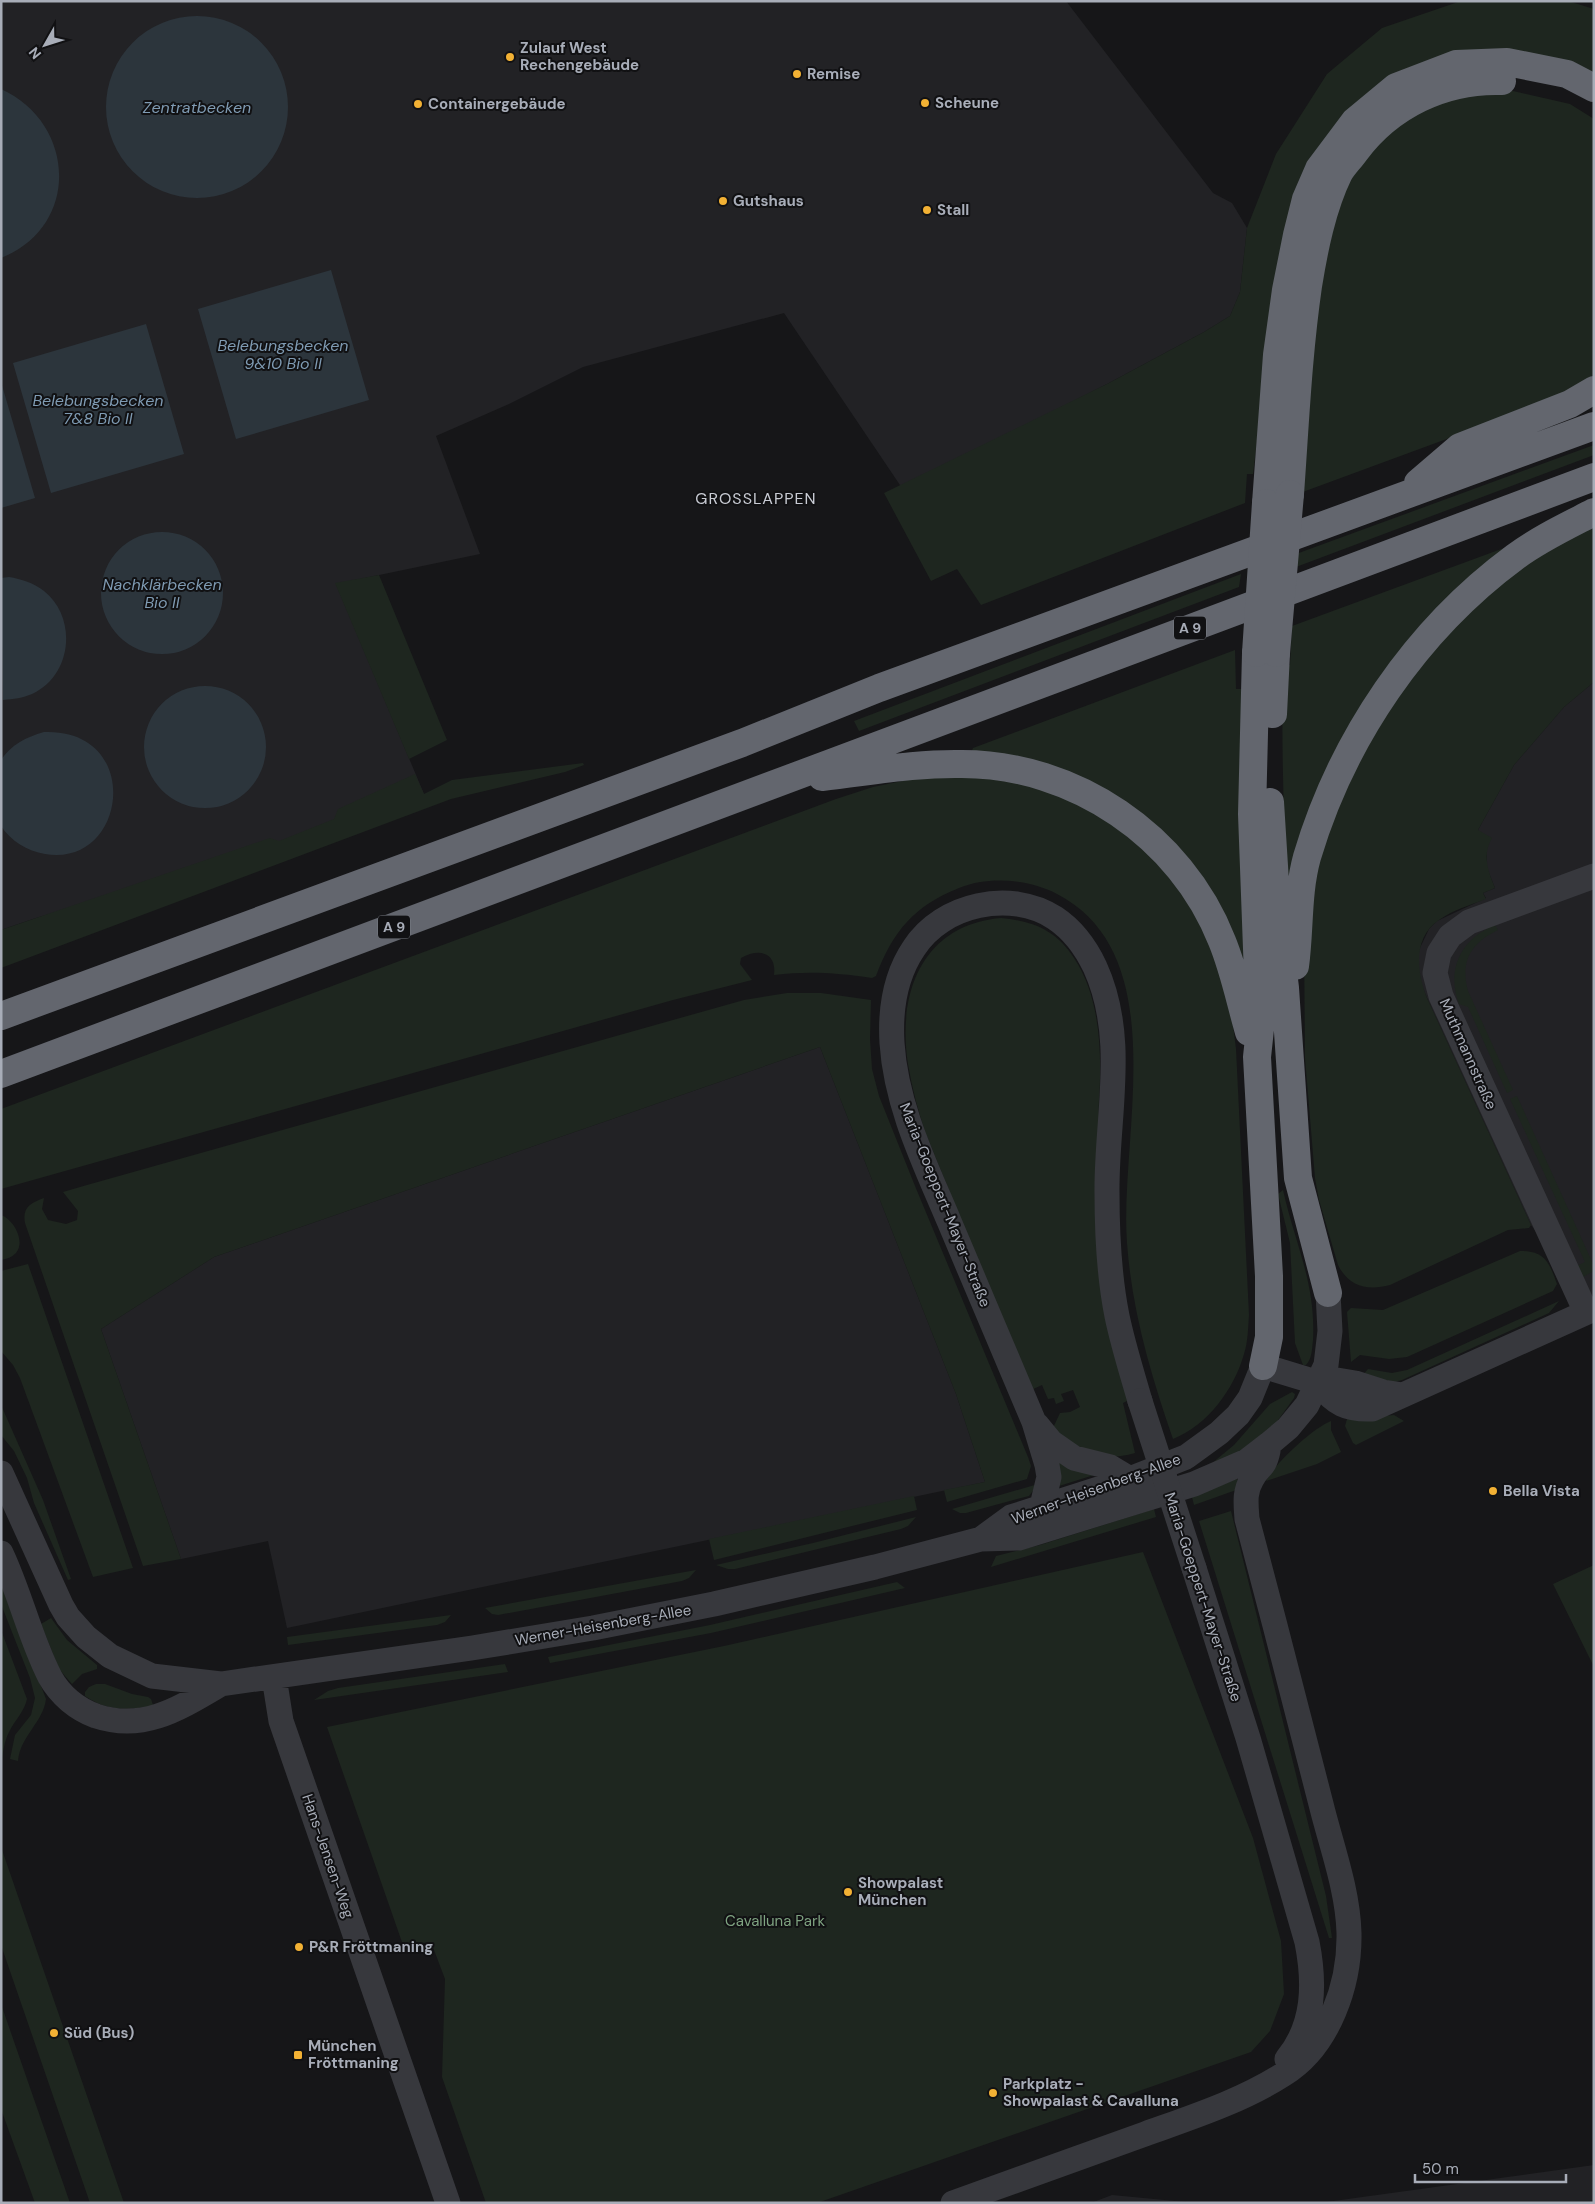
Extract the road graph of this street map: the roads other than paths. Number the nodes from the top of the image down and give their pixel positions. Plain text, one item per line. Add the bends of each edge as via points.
1 (1594, 88) edge
2 (1594, 103) edge
3 (1594, 390) edge
4 (1594, 426) edge
5 (1594, 477) edge
6 (1406, 494) junction
7 (1278, 498) junction
8 (1594, 512) edge
9 (1266, 653) junction
10 (786, 780) junction
11 (1594, 876) edge
12 (1285, 988) junction
13 (1, 1016) edge
14 (1257, 1057) junction
15 (1, 1074) edge
16 (1328, 1293) joint
17 (1590, 1310) edge
18 (1263, 1366) junction
19 (1319, 1384) junction
20 (1034, 1422) junction
21 (1270, 1444) junction
22 (1, 1473) edge
23 (1130, 1479) junction
24 (1042, 1506) junction
25 (981, 1539) junction
26 (1, 1553) edge
27 (274, 1677) junction
28 (221, 1684) junction
29 (1250, 2092) junction
30 (448, 2203) edge
31 (953, 2203) edge

1 - 7 highway via 1567,74 1507,62 1456,64 1396,88 1355,120 1319,169 1306,198 1297,235 1277,355
2 - 7 highway via 1538,84 1478,80 1440,88 1398,110 1368,135 1340,172 1313,256
3 - 6 highway via 1570,404 1460,447
4 - 6 highway
5 - 10 highway, A 9
6 - 13 highway
7 - 9 highway, bridge
8 - 12 highway via 1530,548 1478,587 1444,618 1410,658 1371,714 1324,809 1307,858 1295,965
9 - 12 highway via 1269,784
9 - 14 highway via 1252,814 1260,1030
10 - 14 highway via 918,765 963,764 999,767 1045,777 1104,802 1159,845 1183,872 1204,904 1222,940
10 - 15 highway, A 9
11 - 17 street, Muthmannstraße via 1469,922 1450,936 1439,953 1435,973 1441,996
12 - 16 highway via 1298,1178
14 - 18 highway via 1268,1267 1269,1337
16 - 19 street, Werner-Heisenberg-Allee via 1329,1347
17 - 19 street via 1372,1409 1347,1407 1330,1398
18 - 19 street
18 - 23 street, Werner-Heisenberg-Allee via 1250,1398 1219,1433 1186,1457
19 - 21 street, Werner-Heisenberg-Allee via 1288,1428
20 - 23 street, Maria-Goeppert-Mayer-Straße via 1051,1442 1074,1458 1110,1467
20 - 24 street, Maria-Goeppert-Mayer-Straße via 1049,1477
20 - 29 street, Maria-Goeppert-Mayer-Straße, bridge via 914,1138 900,1093 892,1046 891,1014 895,992 914,947 940,921 956,912 994,904 1015,904 1054,918 1085,947 1106,994 1114,1054 1107,1189 1108,1240 1117,1315 1140,1401 1300,1914 1313,1973 1312,2002 1292,2053 1275,2073
21 - 25 street, Werner-Heisenberg-Allee via 1247,1461 1194,1484 1019,1538
21 - 29 street, Maria-Goeppert-Mayer-Straße via 1266,1463 1252,1477 1245,1494 1247,1519 1343,1890 1349,1932 1348,1962 1342,1989 1327,2026 1308,2053 1286,2074
22 - 28 street, Werner-Heisenberg-Allee via 61,1604 86,1637 110,1656 152,1676
23 - 24 street, Werner-Heisenberg-Allee
24 - 25 street, Werner-Heisenberg-Allee via 1010,1517
25 - 27 street, Werner-Heisenberg-Allee via 837,1576 612,1624
26 - 28 street, Werner-Heisenberg-Allee via 52,1680 81,1711 132,1722 176,1710
27 - 28 street, Werner-Heisenberg-Allee
27 - 30 street, Hans-Jensen-Weg via 281,1721
29 - 31 street, Maria-Goeppert-Mayer-Straße via 1202,2114

